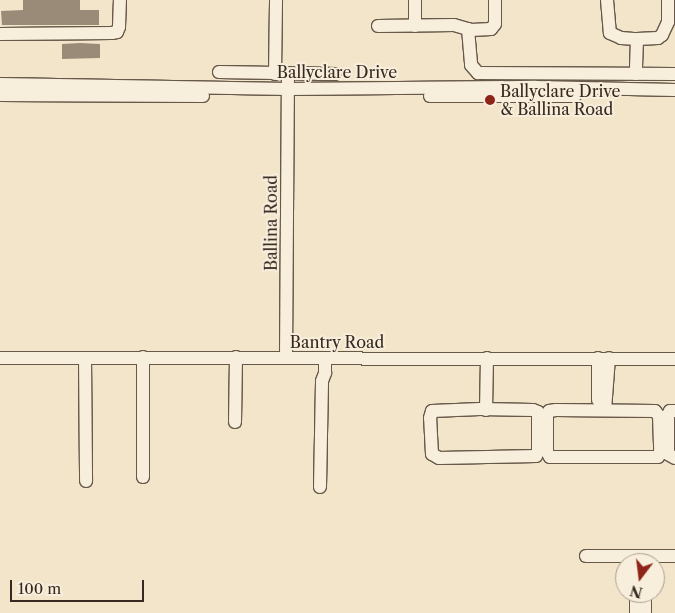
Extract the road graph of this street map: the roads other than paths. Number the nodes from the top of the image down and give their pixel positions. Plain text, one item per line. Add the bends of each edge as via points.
1 (120, 0) edge
2 (276, 0) edge
3 (415, 0) edge
4 (494, 0) edge
5 (607, 0) edge
6 (668, 0) edge
7 (378, 26) dead end
8 (415, 26) junction
9 (468, 29) junction
10 (0, 34) edge
11 (637, 39) junction
12 (219, 72) dead end
13 (275, 74) junction
14 (288, 74) junction
15 (335, 74) dead end
16 (636, 74) junction
17 (675, 74) edge
18 (0, 84) edge
19 (675, 90) edge
20 (288, 93) junction
21 (0, 95) edge
22 (675, 97) edge
23 (143, 357) junction
24 (236, 357) junction
25 (0, 358) edge
26 (84, 358) junction
27 (286, 358) junction
28 (603, 358) junction
29 (321, 359) junction
30 (483, 359) junction
31 (675, 359) edge
32 (483, 409) junction
33 (602, 410) junction
34 (675, 411) edge
35 (235, 422) dead end
36 (675, 458) edge
37 (143, 476) dead end
38 (86, 481) dead end
39 (320, 487) dead end
40 (586, 556) dead end
41 (615, 558) edge

1 - 10 street via 119,27 112,34
2 - 13 street
3 - 8 street
4 - 9 street via 493,29
5 - 11 street via 610,33
6 - 11 street via 668,22 662,35
7 - 8 street
8 - 9 street via 454,25
9 - 16 street via 471,65 478,73
11 - 16 street
12 - 13 street
13 - 14 street
14 - 15 street
14 - 20 street, Ballina Road
16 - 17 street
18 - 20 street, Ballyclare Drive
19 - 20 street, Ballyclare Drive via 536,86
20 - 21 street, Ballyclare Drive
20 - 22 street, Ballyclare Drive
20 - 27 street, Ballina Road
23 - 24 street, Bantry Road
23 - 26 street, Bantry Road
23 - 37 street
24 - 27 street, Bantry Road
24 - 35 street
25 - 26 street, Bantry Road
26 - 38 street
27 - 29 street, Bantry Road
28 - 30 street, Bantry Road
28 - 31 street, Bantry Road
28 - 33 street
29 - 30 street, Bantry Road
29 - 39 street
30 - 32 street
32 - 32 street via 538,412 536,456 439,458 432,454 432,411
33 - 33 street via 655,411 659,416 658,457 548,455 546,420 549,411
34 - 36 street via 668,416 668,454
40 - 41 street

